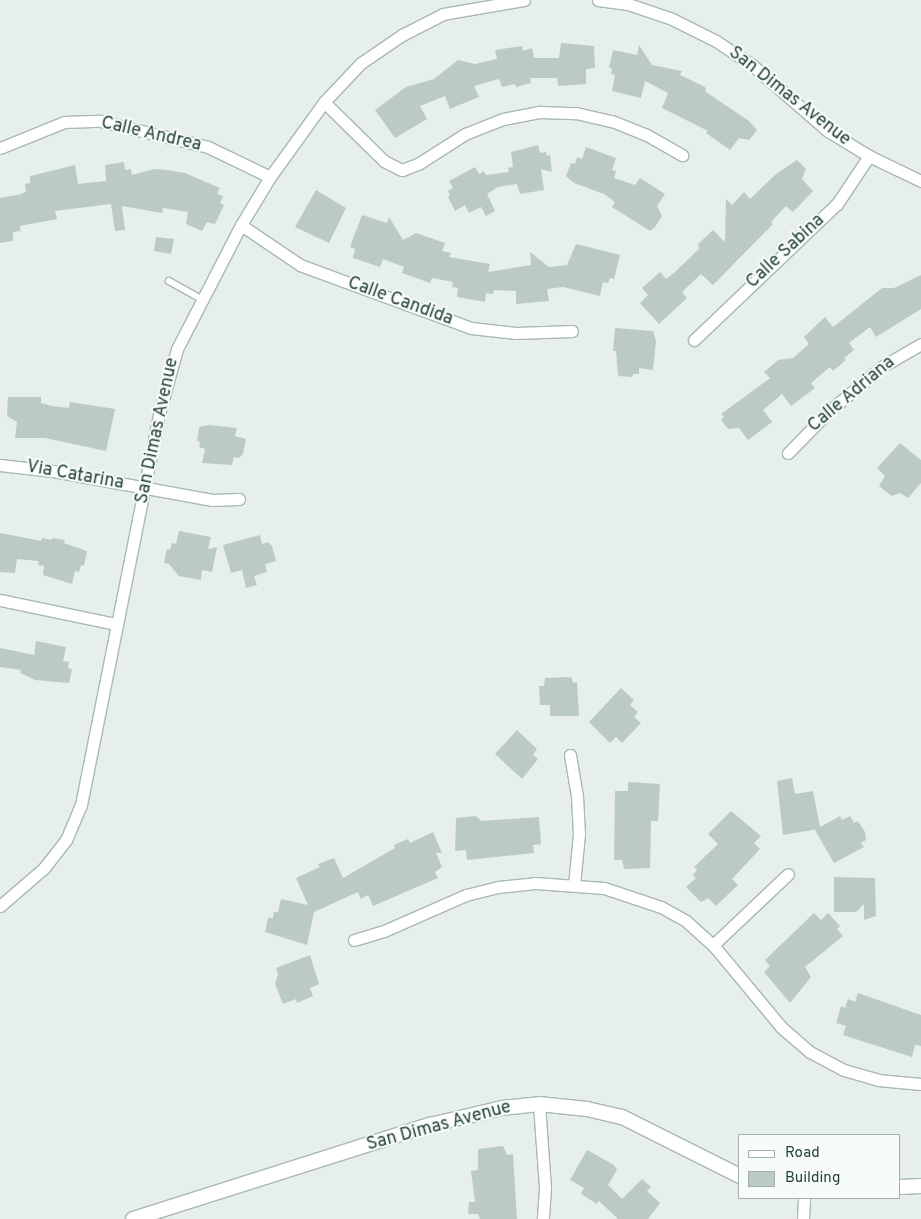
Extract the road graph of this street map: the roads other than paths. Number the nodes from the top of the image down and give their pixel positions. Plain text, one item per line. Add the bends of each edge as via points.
1 (524, 0) edge
2 (598, 0) edge
3 (324, 102) junction
4 (0, 148) edge
5 (682, 155) dead end
6 (869, 156) junction
7 (270, 177) junction
8 (921, 181) edge
9 (241, 224) junction
10 (169, 281) dead end
11 (201, 299) junction
12 (572, 331) dead end
13 (694, 340) dead end
14 (921, 344) edge
15 (788, 453) dead end
16 (0, 465) edge
17 (146, 488) junction
18 (239, 499) dead end
19 (0, 600) edge
20 (116, 624) junction
21 (570, 755) dead end
22 (788, 874) dead end
23 (574, 885) junction
24 (0, 906) edge
25 (354, 940) dead end
26 (713, 945) junction
27 (921, 1084) edge
28 (539, 1104) junction
29 (738, 1175) edge
30 (921, 1186) edge
31 (901, 1187) edge
32 (804, 1199) edge
33 (133, 1219) edge
34 (543, 1219) edge
35 (803, 1219) edge

1 - 3 street, San Dimas Avenue via 443,14 402,35 361,63
2 - 6 street, San Dimas Avenue via 628,4 672,18 716,41 752,65 828,131
3 - 5 street via 384,161 402,170 418,164 465,134 503,119 540,112 576,113 612,121 645,134
3 - 7 street, San Dimas Avenue
4 - 7 street, Calle Andrea via 64,122 100,121 208,147
6 - 8 street, San Dimas Avenue
6 - 13 street, Calle Sabina via 837,204
7 - 9 street, San Dimas Avenue
9 - 11 street, San Dimas Avenue
9 - 12 street, Calle Candida via 300,265 471,328 516,333
10 - 11 lane
11 - 17 street, San Dimas Avenue via 176,349 159,414
14 - 15 street, Calle Adriana via 883,366 829,412
16 - 17 street, Via Catarina
17 - 18 street, Via Catarina via 212,500
17 - 20 street, San Dimas Avenue
19 - 20 street
20 - 24 street, San Dimas Avenue via 81,805 66,840 44,868
21 - 23 street via 579,834
22 - 26 street
23 - 25 street via 535,884 466,895 384,931
23 - 26 street via 604,888 661,907 686,921
26 - 27 street via 781,1027 810,1052 844,1070 878,1080
28 - 29 street, San Dimas Avenue via 587,1108 622,1117
28 - 33 street, San Dimas Avenue via 502,1108 430,1126
28 - 34 street via 545,1188
30 - 31 street
32 - 35 street

